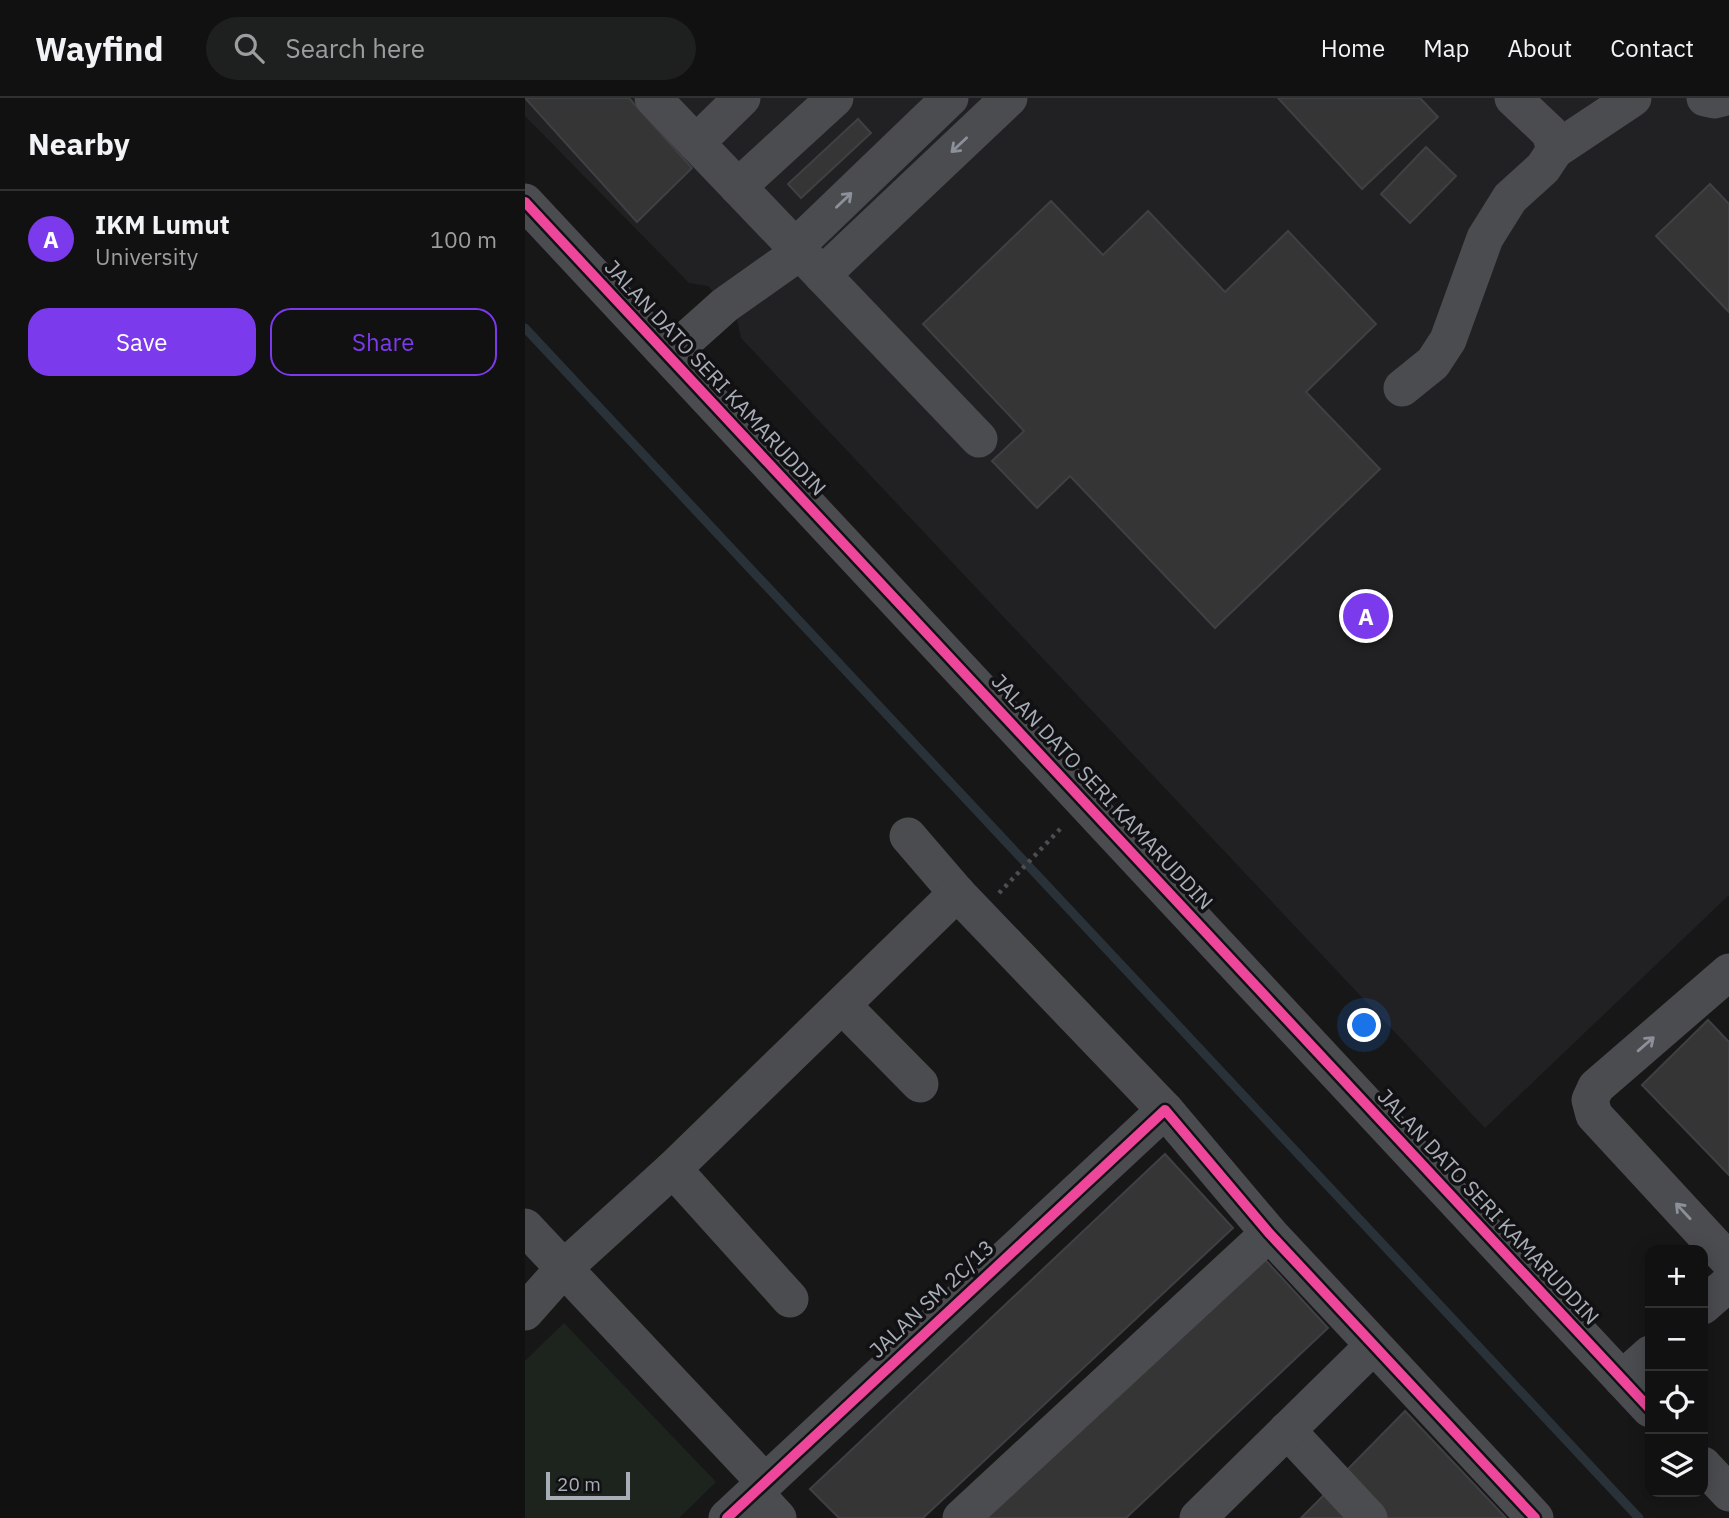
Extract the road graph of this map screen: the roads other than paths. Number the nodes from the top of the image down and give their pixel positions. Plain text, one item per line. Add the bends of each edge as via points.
1 (653, 98) edge
2 (742, 98) edge
3 (835, 98) edge
4 (950, 98) edge
5 (1009, 98) edge
6 (1513, 98) edge
7 (1633, 98) edge
8 (1705, 98) edge
9 (1723, 98) edge
10 (696, 143) junction
11 (1555, 150) junction
12 (738, 187) junction
13 (525, 202) edge
14 (805, 258) junction
15 (669, 355) junction
16 (1402, 388) dead end
17 (979, 439) dead end
18 (908, 836) dead end
19 (957, 893) junction
20 (1729, 972) edge
21 (843, 1006) junction
22 (920, 1084) dead end
23 (1165, 1110) junction
24 (673, 1169) junction
25 (525, 1227) edge
26 (1269, 1233) junction
27 (1729, 1261) edge
28 (564, 1268) junction
29 (1729, 1283) edge
30 (790, 1299) dead end
31 (1708, 1302) edge
32 (525, 1312) edge
33 (1373, 1346) junction
34 (1645, 1358) edge
35 (1622, 1379) junction
36 (1645, 1404) edge
37 (1287, 1430) junction
38 (1708, 1470) edge
39 (759, 1487) junction
40 (1729, 1493) edge
41 (727, 1518) edge
42 (778, 1518) edge
43 (961, 1518) edge
44 (1198, 1518) edge
45 (1369, 1518) edge
46 (1535, 1518) edge

1 - 10 street
2 - 10 street
3 - 12 street
14 -> 4 street
5 -> 14 street
6 - 11 street via 1550,133
7 - 11 street
8 - 9 street
10 - 12 street
11 - 16 street via 1543,168 1510,198 1485,237 1448,340 1433,363
12 - 14 street
13 - 15 street, JALAN DATO SERI KAMARUDDIN
14 - 15 street via 725,305
14 - 17 street
15 - 35 street, JALAN DATO SERI KAMARUDDIN
18 - 19 street
19 - 21 street
19 - 23 street
27 -> 20 street via 1594,1115 1590,1100 1596,1087
21 - 22 street
21 - 24 street
23 - 26 street
23 - 39 street, JALAN SM 2C/13
24 - 28 street
24 - 30 street
25 - 28 street
26 - 33 street
26 - 43 street
28 - 32 street
28 - 39 street
29 - 31 street
33 - 37 street
33 - 46 street
34 - 35 street
35 - 36 street, JALAN DATO SERI KAMARUDDIN
37 - 44 street
37 - 45 street
38 - 40 street
39 - 41 street, JALAN SM 2C/13
39 - 42 street

